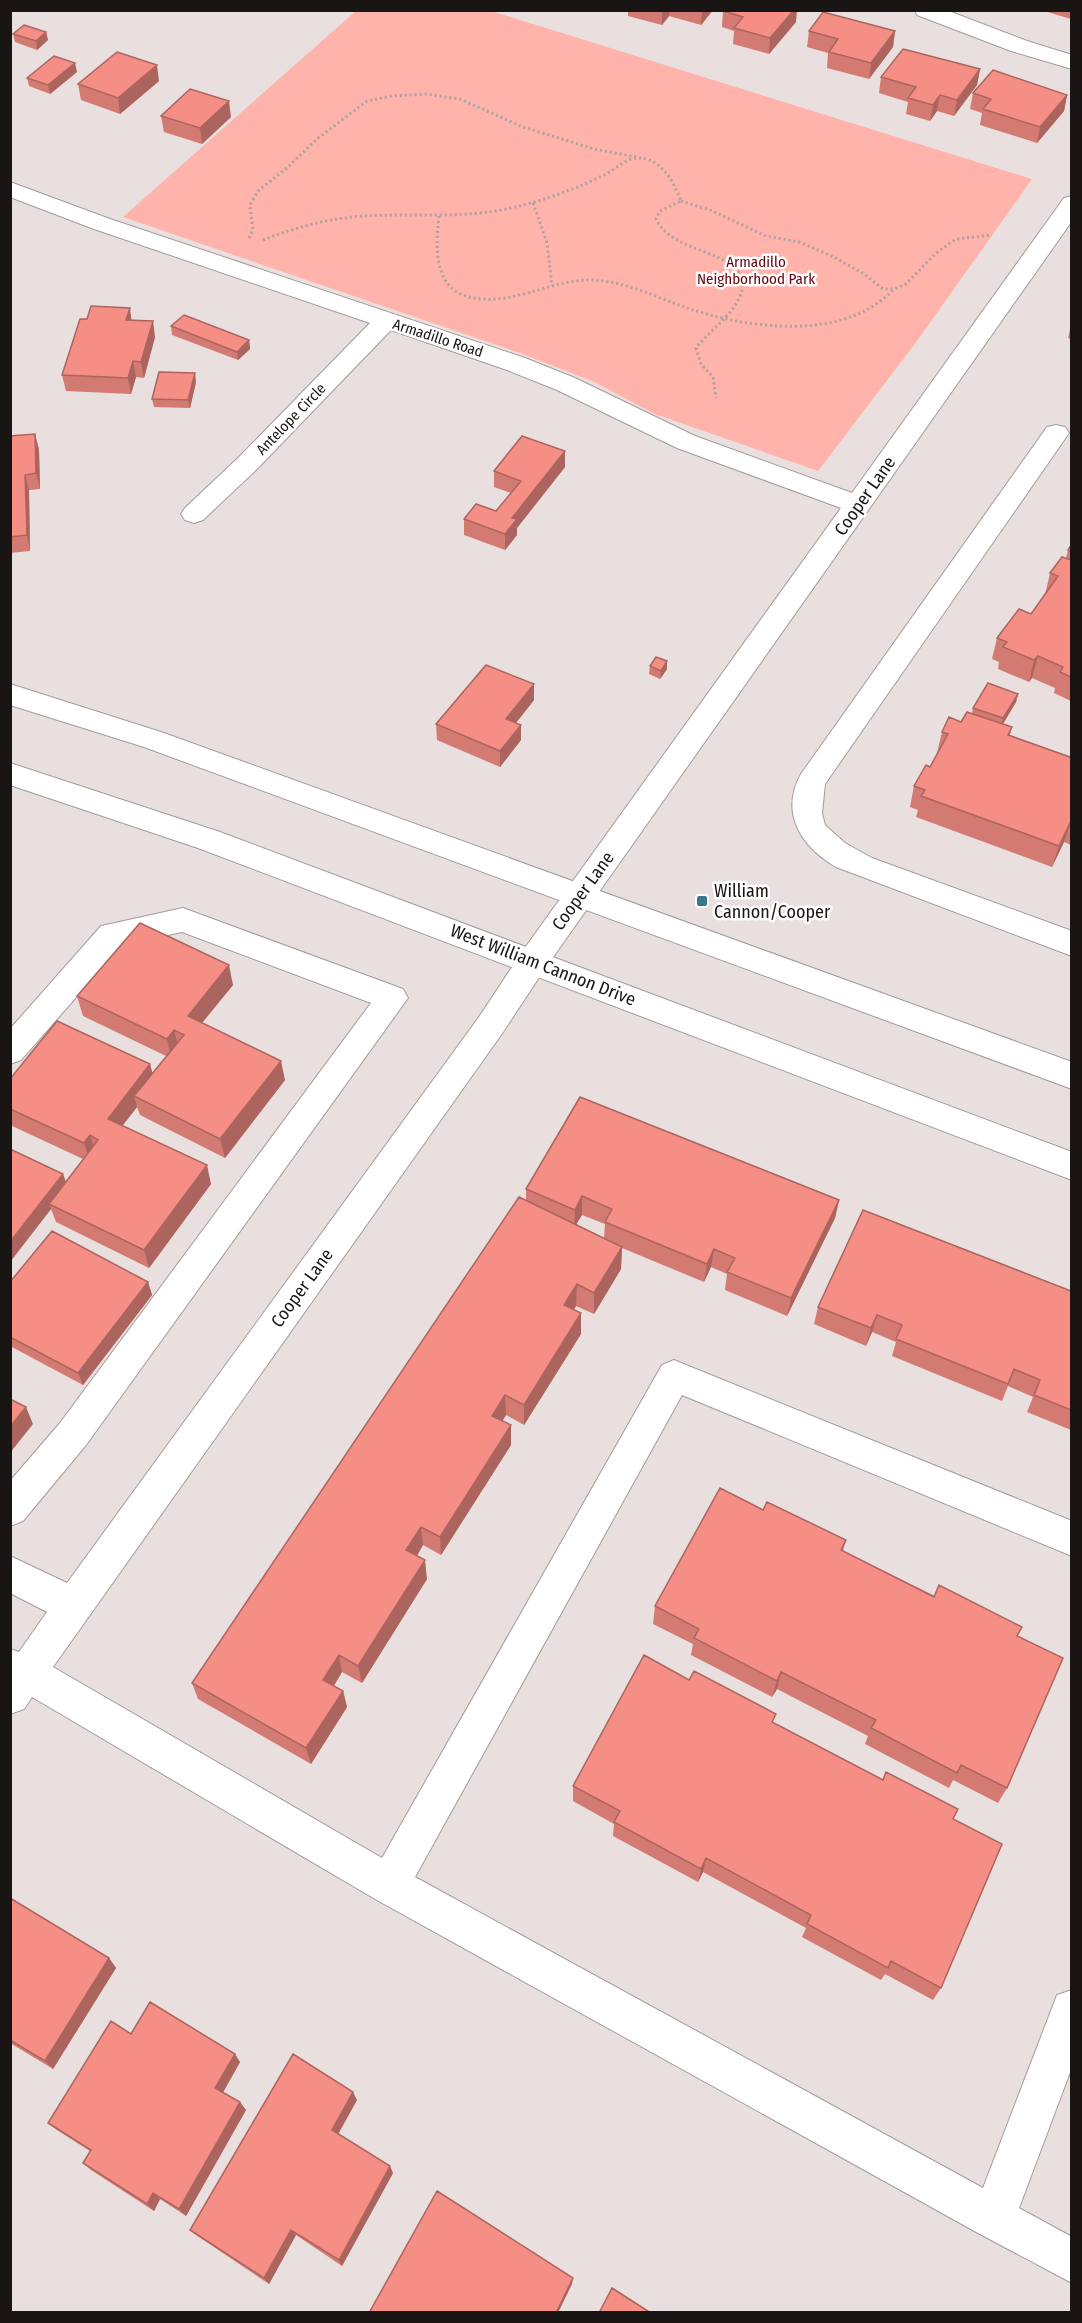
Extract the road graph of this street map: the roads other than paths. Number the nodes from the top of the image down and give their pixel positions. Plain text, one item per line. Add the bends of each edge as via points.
1 (925, 10) edge
2 (1071, 62) edge
3 (10, 189) edge
4 (1069, 211) edge
5 (386, 321) junction
6 (1056, 433) dead end
7 (859, 505) junction
8 (194, 514) dead end
9 (10, 694) edge
10 (10, 774) edge
11 (581, 896) junction
12 (1071, 944) edge
13 (533, 961) junction
14 (10, 1051) edge
15 (1071, 1076) edge
16 (1071, 1166) edge
17 (10, 1509) edge
18 (1071, 1539) edge
19 (10, 1573) edge
20 (73, 1606) junction
21 (16, 1679) edge
22 (389, 1885) junction
23 (1071, 2010) edge
24 (993, 2218) junction
25 (1071, 2261) edge

1 - 2 street
3 - 5 street, Armadillo Road via 102,224 234,257
4 - 7 street, Cooper Lane
5 - 7 street, Armadillo Road via 516,364 686,442
5 - 8 street, Antelope Circle
6 - 12 street via 811,782 807,810 812,830 828,850 861,866
7 - 11 street, Cooper Lane
9 - 11 street via 154,740
10 - 13 street, West William Cannon Drive via 209,840
11 - 13 street, Cooper Lane
11 - 15 street
13 - 16 street, West William Cannon Drive
13 - 20 street, Cooper Lane
14 - 17 street via 112,935 183,920 392,998 73,1434
18 - 22 street via 674,1376
19 - 20 street
20 - 21 street, Cooper Lane
21 - 22 street
22 - 24 street
23 - 24 street
24 - 25 street

